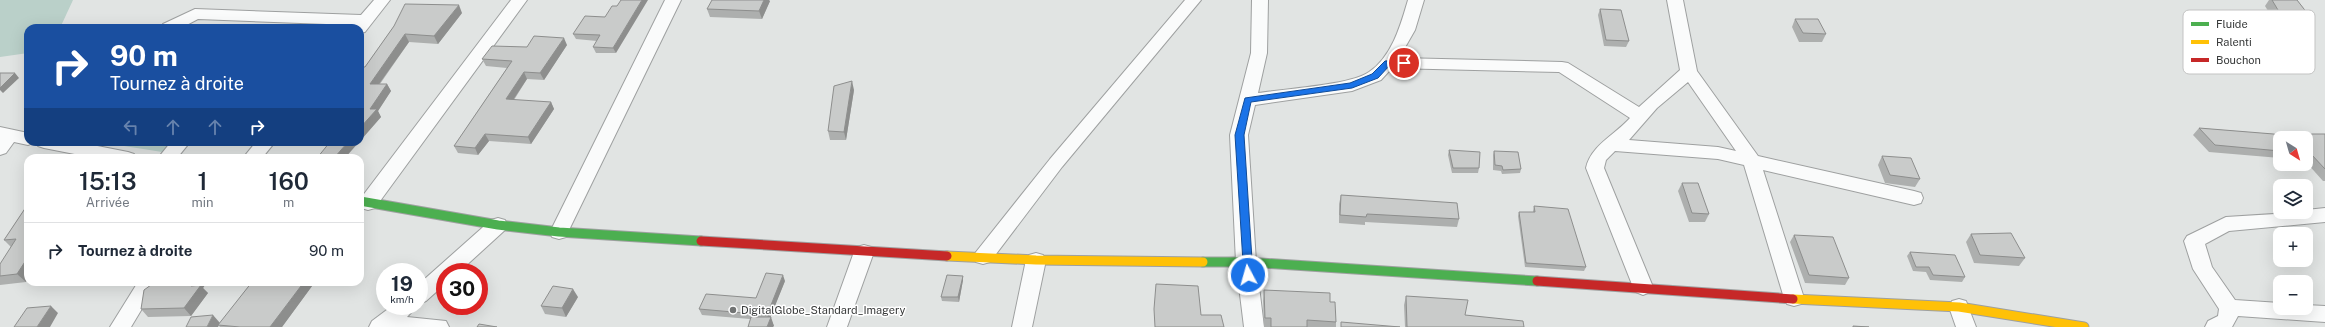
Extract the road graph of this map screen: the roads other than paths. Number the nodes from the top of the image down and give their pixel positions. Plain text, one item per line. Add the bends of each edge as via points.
1 (382, 0) edge
2 (519, 0) edge
3 (673, 0) edge
4 (1193, 0) edge
5 (1260, 0) edge
6 (1416, 0) edge
7 (1675, 0) edge
8 (289, 23) edge
9 (176, 24) edge
10 (362, 24) edge
11 (1388, 63) junction
12 (1689, 72) junction
13 (1248, 100) junction
14 (1640, 116) junction
15 (3, 139) edge
16 (24, 139) edge
17 (1613, 145) junction
18 (65, 146) edge
19 (178, 146) edge
20 (262, 146) edge
21 (107, 154) edge
22 (170, 154) edge
23 (256, 154) edge
24 (1751, 159) junction
25 (1914, 198) dead end
26 (364, 202) edge
27 (2325, 215) edge
28 (498, 225) junction
29 (559, 232) junction
30 (864, 252) junction
31 (983, 257) junction
32 (1036, 260) junction
33 (1246, 262) junction
34 (455, 263) edge
35 (436, 280) edge
36 (146, 286) edge
37 (1644, 287) junction
38 (428, 288) edge
39 (1794, 298) junction
40 (1959, 307) junction
41 (2229, 308) junction
42 (2325, 314) edge
43 (399, 315) edge
44 (387, 326) edge
45 (120, 327) edge
46 (439, 327) edge
47 (837, 327) edge
48 (1022, 327) edge
49 (1254, 327) edge
50 (1966, 327) edge
51 (2084, 327) edge
52 (2215, 327) edge

1 - 10 street
2 - 26 street
3 - 29 street
4 - 31 street via 1056,163
5 - 13 street via 1258,53
6 - 11 street via 1407,30
7 - 12 street
8 - 9 street via 195,14
8 - 10 street
11 - 13 street via 1375,76 1352,85
11 - 14 street via 1562,68
12 - 14 street
12 - 24 street
13 - 33 street via 1239,135
14 - 17 street
15 - 16 street
17 - 24 street via 1718,153
17 - 37 street via 1597,159 1595,168
18 - 21 street
19 - 22 street
20 - 23 street
24 - 25 street
24 - 39 street
26 - 28 street
27 - 41 street via 2226,224 2194,241 2203,269
28 - 29 street
28 - 34 street
29 - 30 street
30 - 31 street
30 - 47 street
31 - 32 street
32 - 33 street
32 - 48 street
33 - 37 street
33 - 49 street
35 - 38 street
36 - 45 street
37 - 39 street
39 - 40 street
40 - 50 street
40 - 51 street
41 - 42 street
41 - 52 street via 2227,320
43 - 44 street
44 - 46 street

